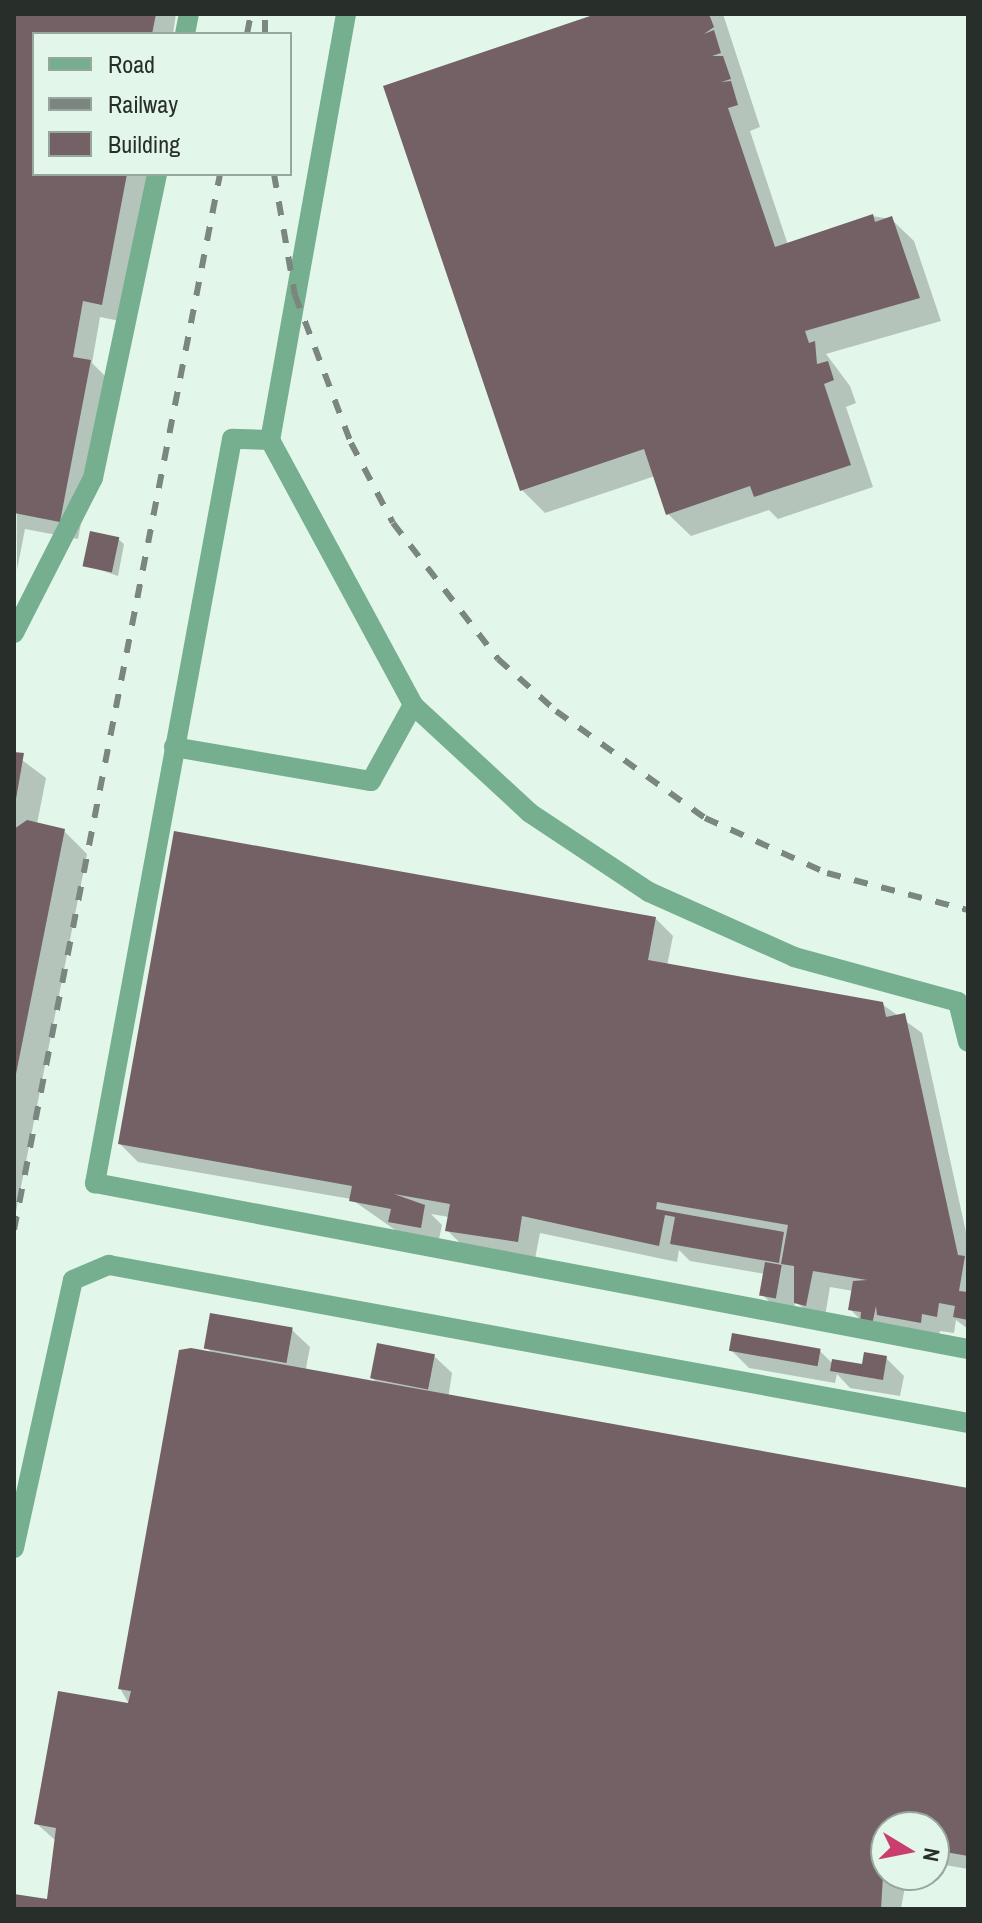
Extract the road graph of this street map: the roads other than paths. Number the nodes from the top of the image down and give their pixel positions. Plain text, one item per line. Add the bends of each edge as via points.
1 (346, 14) edge
2 (157, 176) edge
3 (270, 440) junction
4 (14, 633) edge
5 (413, 705) junction
6 (174, 747) junction
7 (968, 1042) edge
8 (968, 1349) edge
9 (968, 1423) edge
10 (14, 1548) edge

1 - 3 lane
2 - 4 lane via 93,478
3 - 5 lane
3 - 6 lane via 232,439
5 - 6 lane via 371,781
5 - 7 lane via 530,813 649,892 794,957 958,1002
6 - 8 lane via 95,1183
9 - 10 lane via 109,1265 73,1280

